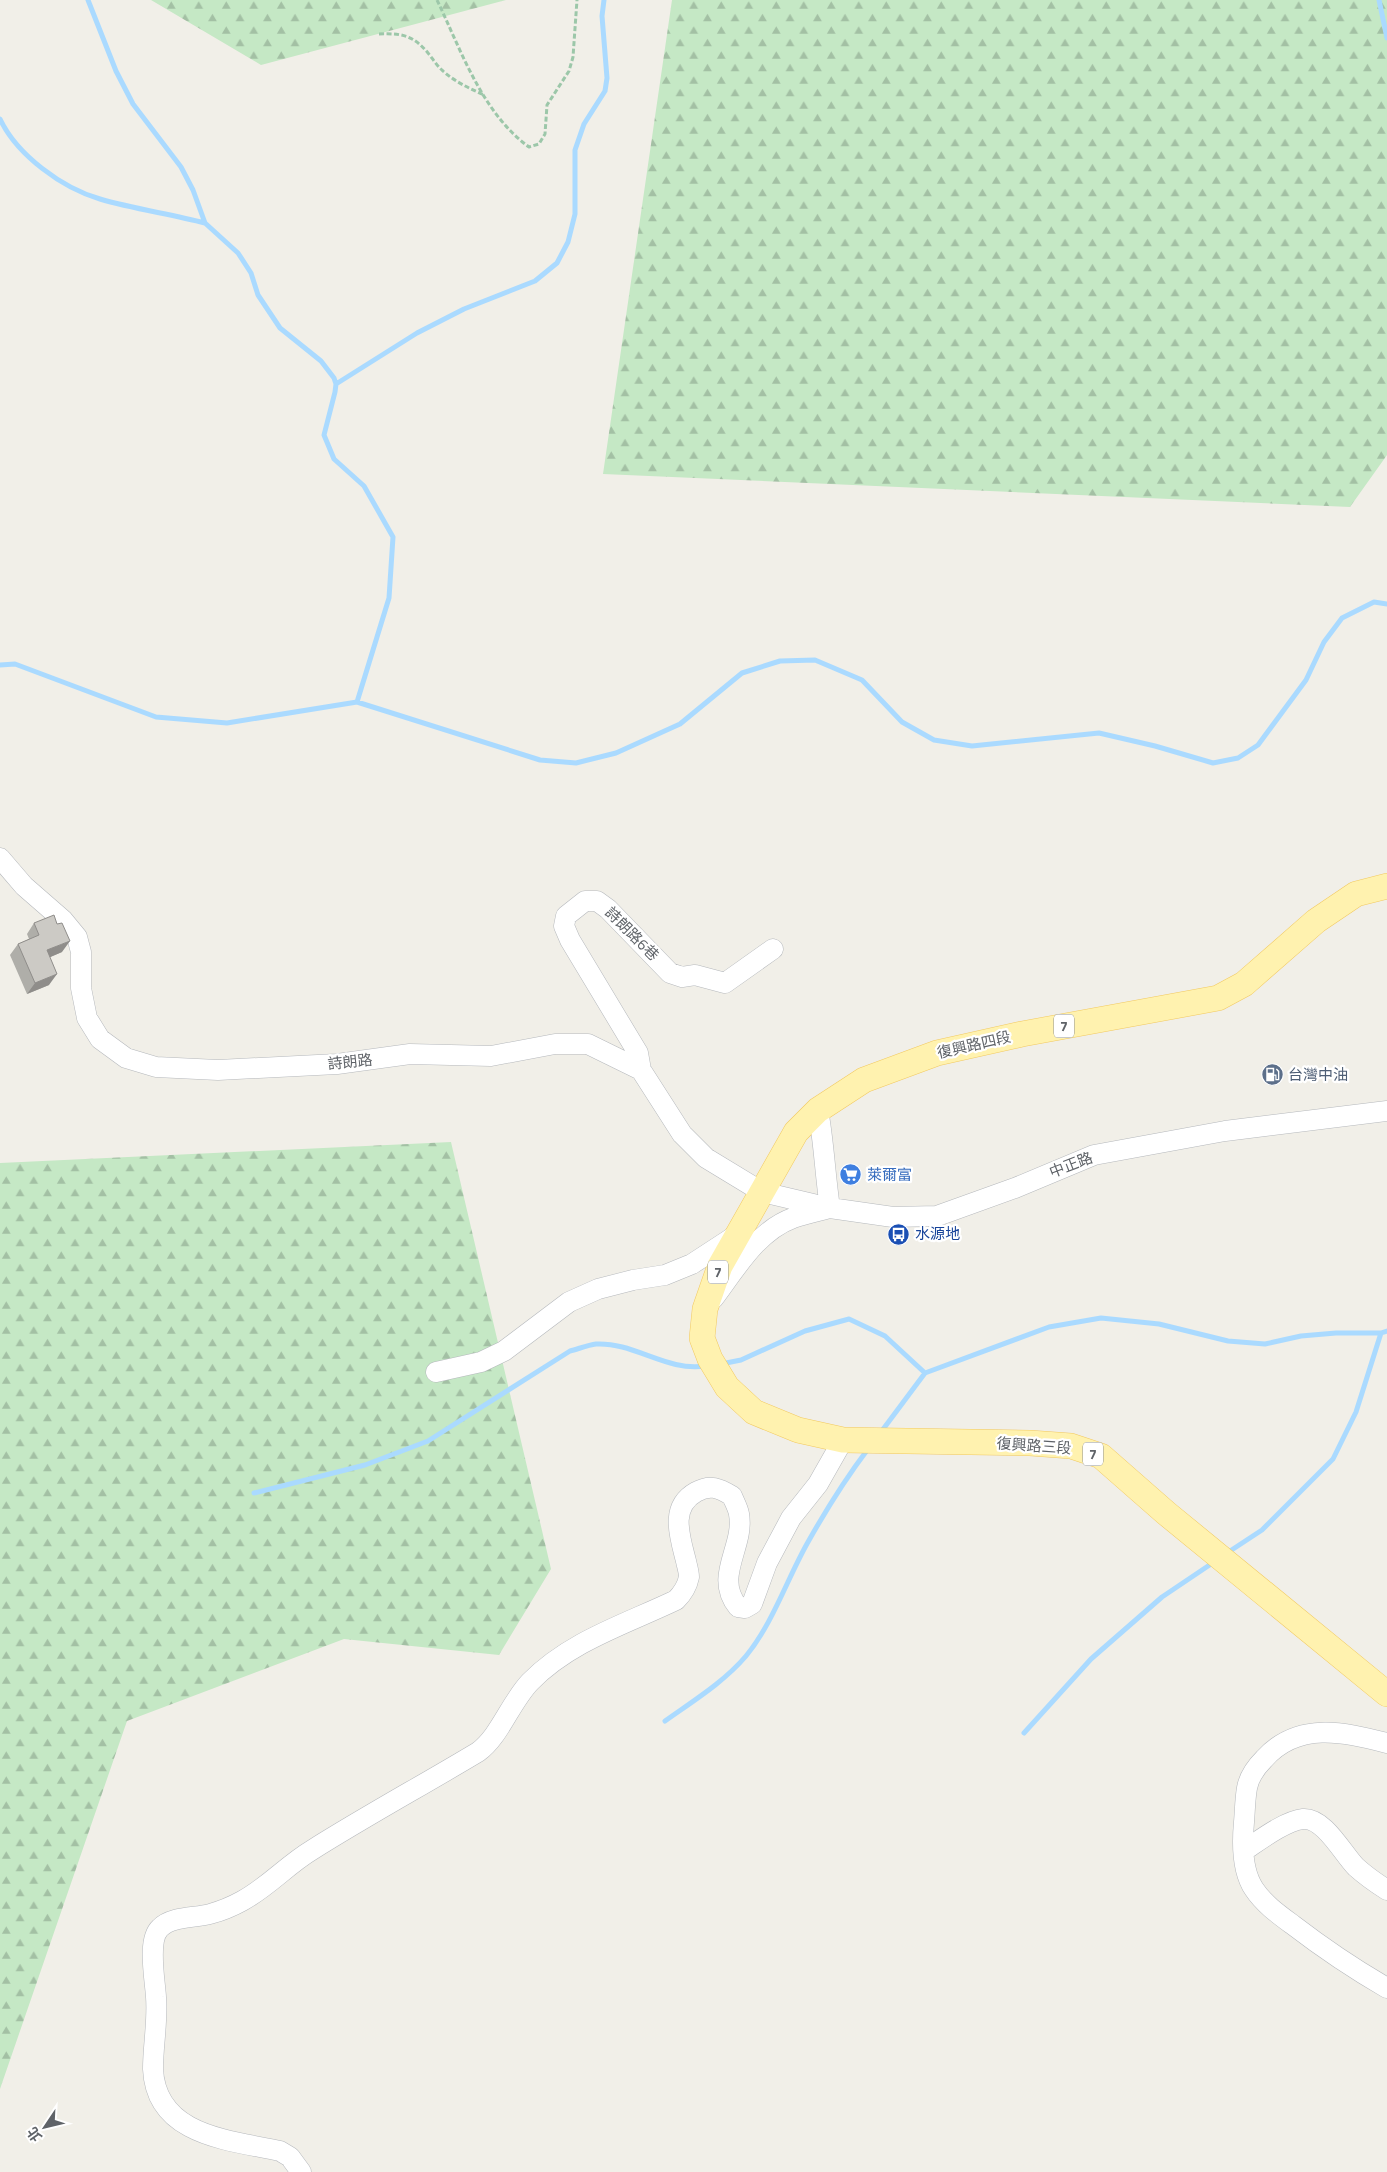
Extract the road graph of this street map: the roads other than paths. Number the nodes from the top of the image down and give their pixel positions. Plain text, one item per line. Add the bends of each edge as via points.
1 (0, 858) edge
2 (1387, 886) edge
3 (773, 950) dead end
4 (641, 1070) junction
5 (818, 1110) junction
6 (1387, 1111) edge
7 (762, 1192) junction
8 (830, 1208) junction
9 (738, 1234) junction
10 (706, 1309) junction
11 (436, 1372) dead end
12 (728, 1387) joint
13 (843, 1440) junction
14 (1387, 1694) edge
15 (1387, 1743) edge
16 (1245, 1850) junction
17 (1387, 1890) edge
18 (1387, 1988) edge
19 (301, 2172) edge

1 - 4 street, 詩朗路 via 77,937 87,1018 100,1039 126,1058 156,1067 218,1070 338,1064 410,1054 491,1056 555,1044 588,1044
2 - 5 main road, 復興路四段 / 7 via 1356,894 1316,921 1244,984 1218,998 937,1053 864,1080
3 - 4 street, 詩朗路6巷 via 725,983 694,975 682,977 670,973 597,900 586,901 566,916 564,926 570,940 638,1054
4 - 7 street via 682,1134 706,1158
5 - 7 main road, 復興路四段 / 7 via 796,1132
5 - 8 street
6 - 8 street, 中正路 via 1225,1131 1094,1155 937,1216 893,1217
7 - 8 street, 中正路
7 - 9 main road, 復興路四段 / 7
8 - 10 street via 791,1218 768,1232
9 - 10 main road, 復興路四段 / 7 via 720,1266
9 - 11 street via 692,1264 598,1290 569,1302 504,1351 481,1362
10 - 12 main road, 復興路四段 / 7 via 702,1338 710,1360
12 - 13 main road, 復興路三段 / 7 via 754,1412 798,1430
13 - 14 main road, 復興路三段 / 7 via 1030,1443 1071,1446 1101,1456
13 - 19 street via 823,1477 791,1518 752,1604 738,1607 727,1585 738,1533 739,1514 732,1496 718,1488 705,1486 691,1494 681,1507 678,1530 689,1575 685,1591 676,1600 591,1638 552,1662 530,1682 512,1704 488,1745 478,1752 310,1851 267,1886 240,1902 211,1914 162,1926 154,1935 157,2005 153,2070 166,2108 180,2122 202,2134 280,2151 290,2157
15 - 16 street via 1321,1731 1291,1738 1269,1753 1256,1767 1247,1787
16 - 17 street via 1304,1819 1328,1832 1354,1865
16 - 18 street via 1245,1868 1253,1887 1266,1904 1356,1970

